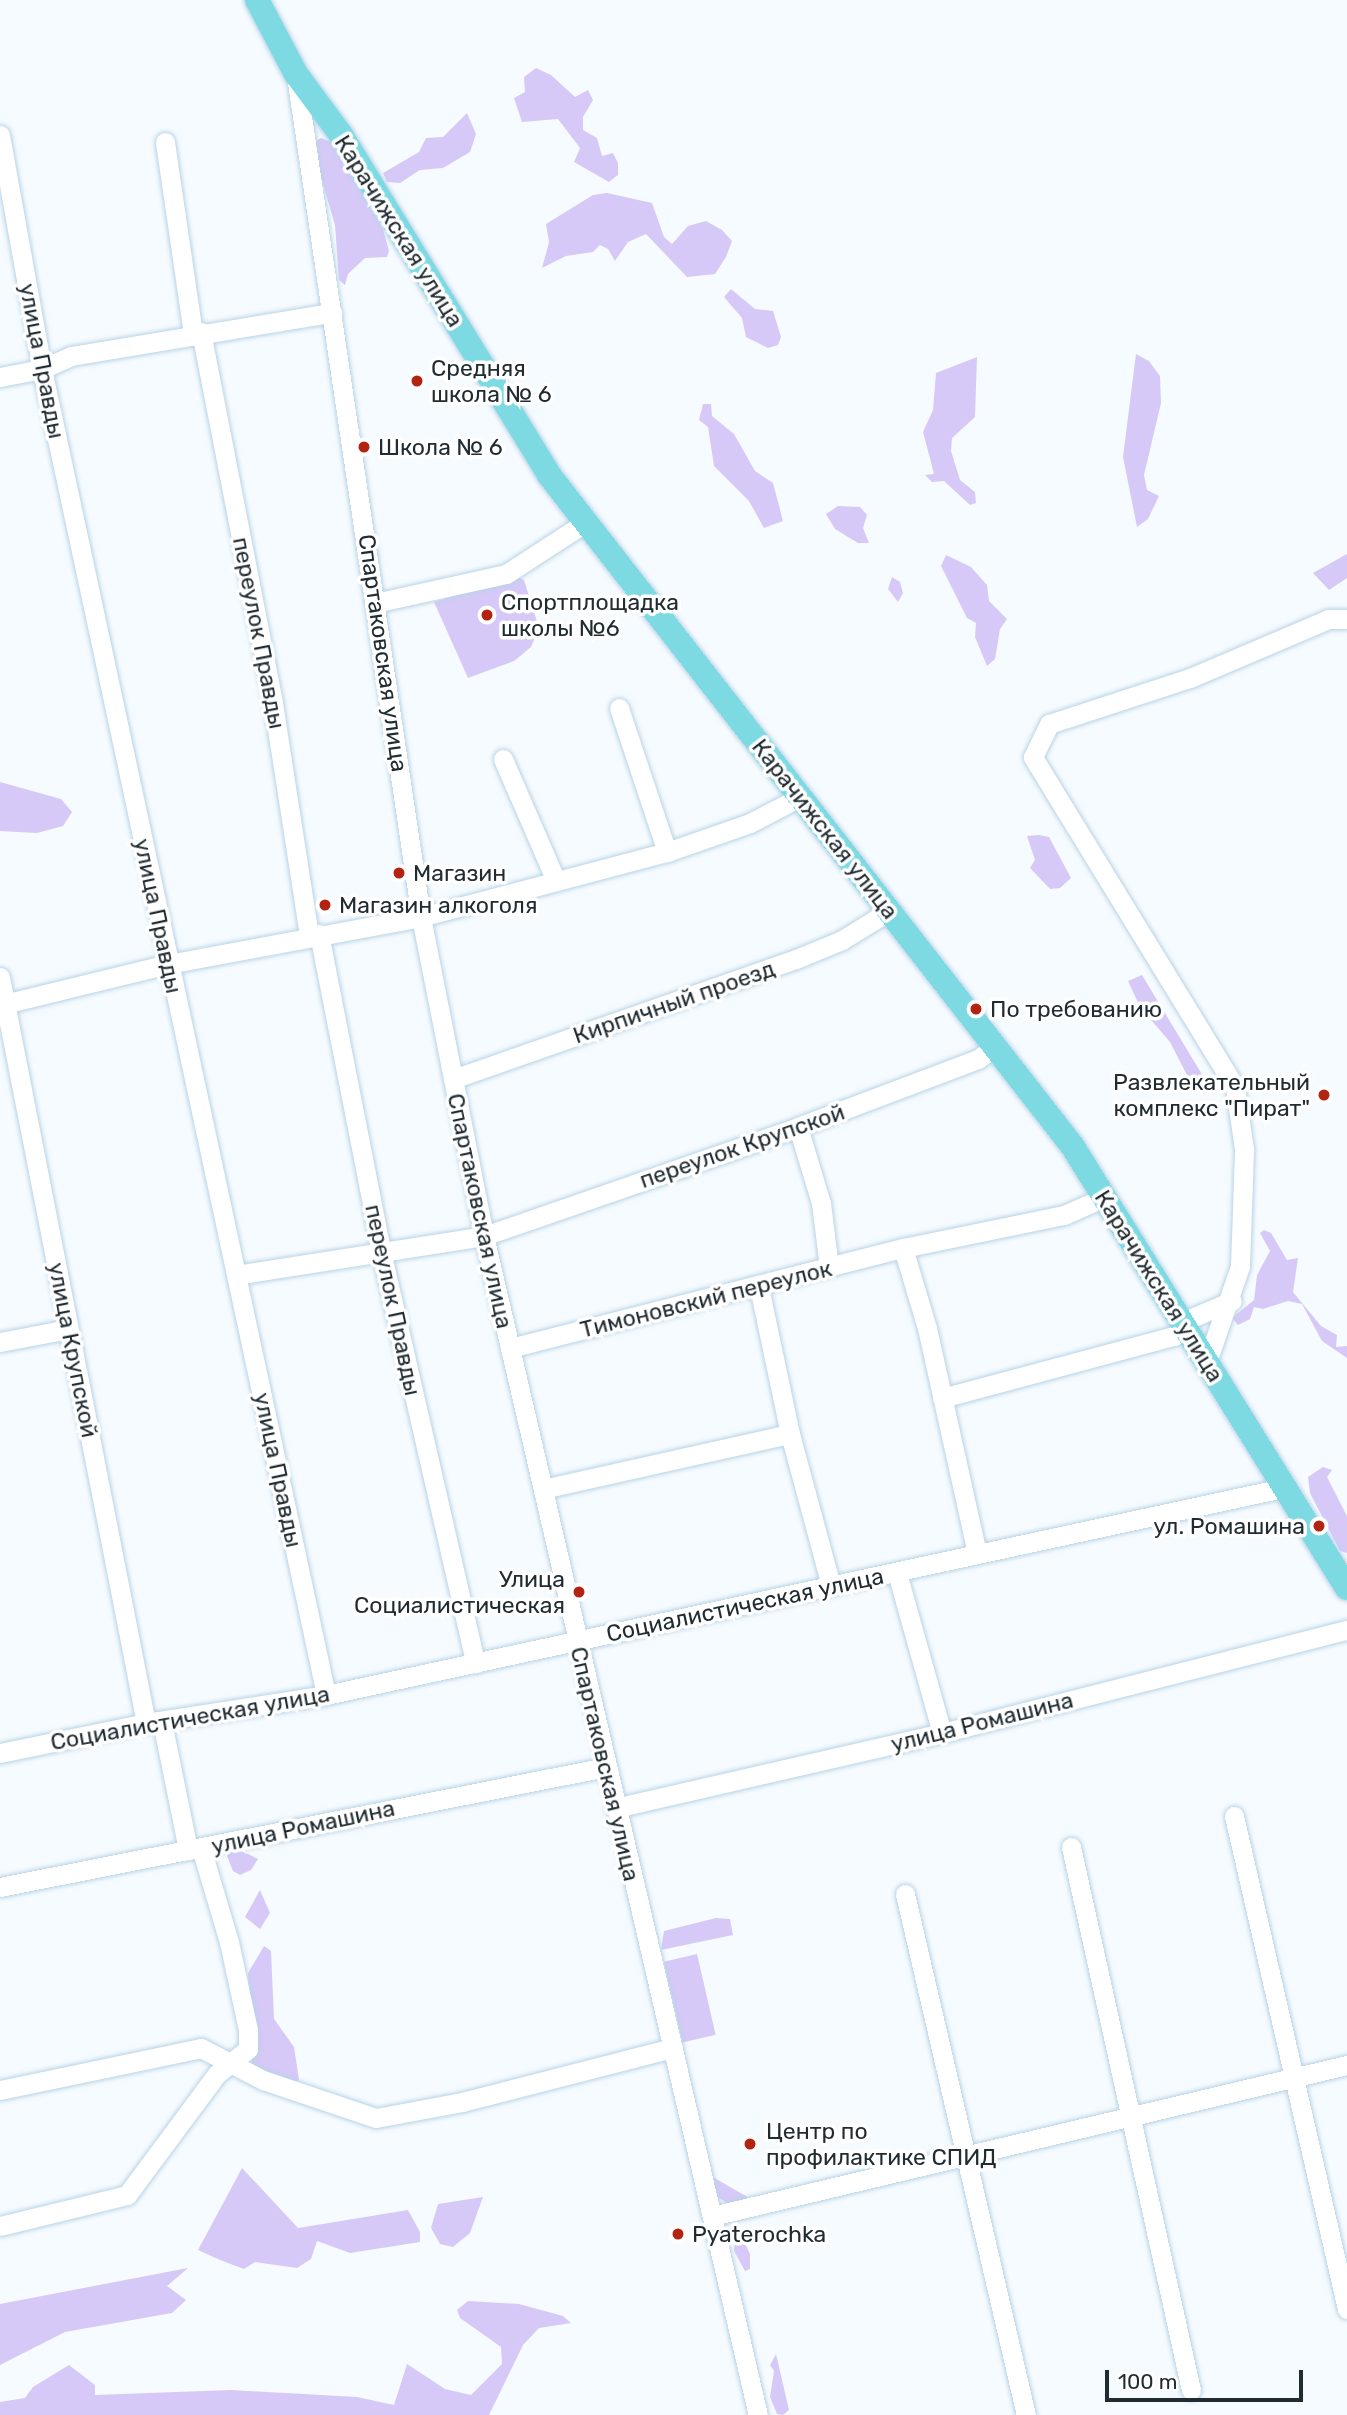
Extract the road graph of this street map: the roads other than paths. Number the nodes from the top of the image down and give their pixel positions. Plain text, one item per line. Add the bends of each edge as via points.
1 (257, 0) edge
2 (296, 74) junction
3 (0, 135) edge
4 (165, 142) dead end
5 (332, 313) junction
6 (197, 332) junction
7 (42, 369) junction
8 (0, 377) edge
9 (586, 522) junction
10 (375, 603) junction
11 (1347, 619) edge
12 (619, 708) dead end
13 (503, 759) dead end
14 (800, 797) junction
15 (667, 852) junction
16 (556, 881) junction
17 (889, 911) junction
18 (421, 917) junction
19 (314, 935) junction
20 (168, 964) junction
21 (0, 977) edge
22 (3, 1004) edge
23 (995, 1046) junction
24 (453, 1079) junction
25 (798, 1127) junction
26 (1104, 1197) junction
27 (484, 1236) junction
28 (903, 1248) junction
29 (381, 1251) junction
30 (829, 1267) junction
31 (236, 1275) junction
32 (759, 1287) junction
33 (1232, 1301) junction
34 (1185, 1325) junction
35 (68, 1329) junction
36 (0, 1342) edge
37 (510, 1349) junction
38 (1207, 1362) junction
39 (942, 1398) junction
40 (790, 1434) junction
41 (1283, 1488) junction
42 (543, 1489) junction
43 (977, 1554) junction
44 (897, 1573) junction
45 (831, 1586) junction
46 (1347, 1588) edge
47 (1347, 1630) edge
48 (577, 1641) junction
49 (475, 1663) junction
50 (326, 1695) junction
51 (154, 1722) junction
52 (942, 1733) junction
53 (0, 1753) edge
54 (606, 1767) junction
55 (615, 1808) junction
56 (1234, 1816) dead end
57 (1071, 1847) dead end
58 (195, 1849) junction
59 (0, 1887) edge
60 (905, 1894) dead end
61 (673, 2049) junction
62 (233, 2064) junction
63 (1347, 2066) edge
64 (1292, 2078) junction
65 (0, 2090) edge
66 (1131, 2115) junction
67 (963, 2154) junction
68 (712, 2216) junction
69 (0, 2226) edge
70 (1347, 2309) edge
71 (1191, 2390) dead end
72 (758, 2415) edge
73 (1026, 2415) edge

1 - 2 main road, Спартаковская улица
2 - 5 street, Спартаковская улица
2 - 9 main road, Карачижская улица via 341,135 550,475
3 - 7 street, улица Правды
4 - 6 street, переулок Правды
5 - 6 street
5 - 10 street, Спартаковская улица
6 - 7 street via 71,356
6 - 19 street, переулок Правды via 273,703
7 - 8 street
7 - 20 street, улица Правды
9 - 10 street via 506,574
9 - 14 main road, Карачижская улица
10 - 18 street, Спартаковская улица
11 - 33 street via 1328,619 1190,678 1049,724 1033,757 1235,1087 1244,1149 1240,1266
12 - 15 street
13 - 16 street
14 - 15 street via 750,822
14 - 17 main road, Карачижская улица
15 - 16 street
16 - 18 street
17 - 23 main road, Карачижская улица
17 - 24 street, Кирпичный проезд via 842,940 796,959
18 - 19 street
18 - 24 street, Спартаковская улица
19 - 20 street
19 - 29 street, переулок Правды
20 - 22 street
20 - 31 street, улица Правды
21 - 22 street, улица Крупской
22 - 35 street, улица Крупской
23 - 25 street, переулок Крупской via 978,1059
23 - 26 main road, Карачижская улица via 1073,1147
24 - 27 street, Спартаковская улица
25 - 27 street, переулок Крупской
25 - 30 street via 821,1203
26 - 28 street, Тимоновский переулок via 1063,1215
26 - 34 main road, Карачижская улица
27 - 29 street, переулок Крупской
27 - 37 street, Спартаковская улица
28 - 30 street, Тимоновский переулок
28 - 39 street
29 - 31 street, переулок Крупской
29 - 49 street, переулок Правды
30 - 32 street, Тимоновский переулок
31 - 50 street, улица Правды
32 - 37 street, Тимоновский переулок
32 - 40 street
33 - 34 street
33 - 38 street
34 - 38 main road, Карачижская улица
34 - 39 street
35 - 36 street
35 - 51 street, улица Крупской
37 - 42 street, Спартаковская улица
38 - 41 main road, Карачижская улица
39 - 43 street
40 - 42 street
40 - 45 street
41 - 43 street, Социалистическая улица
41 - 46 main road, Карачижская улица
42 - 48 street, Спартаковская улица
43 - 44 street, Социалистическая улица
44 - 45 street, Социалистическая улица
44 - 52 street
45 - 48 street, Социалистическая улица
47 - 52 street, улица Ромашина
48 - 49 street, Социалистическая улица
48 - 54 street, Спартаковская улица
49 - 50 street, Социалистическая улица
50 - 51 street, Социалистическая улица
51 - 53 street, Социалистическая улица
51 - 58 street, улица Крупской
52 - 55 street, улица Ромашина
54 - 55 street, Спартаковская улица
54 - 58 street, улица Ромашина
55 - 61 street, Спартаковская улица
56 - 64 street
57 - 66 street
58 - 59 street, улица Ромашина
58 - 62 street, улица Крупской via 248,2030 248,2049
60 - 67 street
61 - 62 street via 462,2102 376,2118 263,2080
61 - 68 street, Спартаковская улица
62 - 65 street via 201,2048
62 - 69 street via 217,2074 127,2194
63 - 64 street
64 - 66 street
64 - 70 street
66 - 67 street
66 - 71 street
67 - 68 street
67 - 73 street
68 - 72 street, Спартаковская улица

